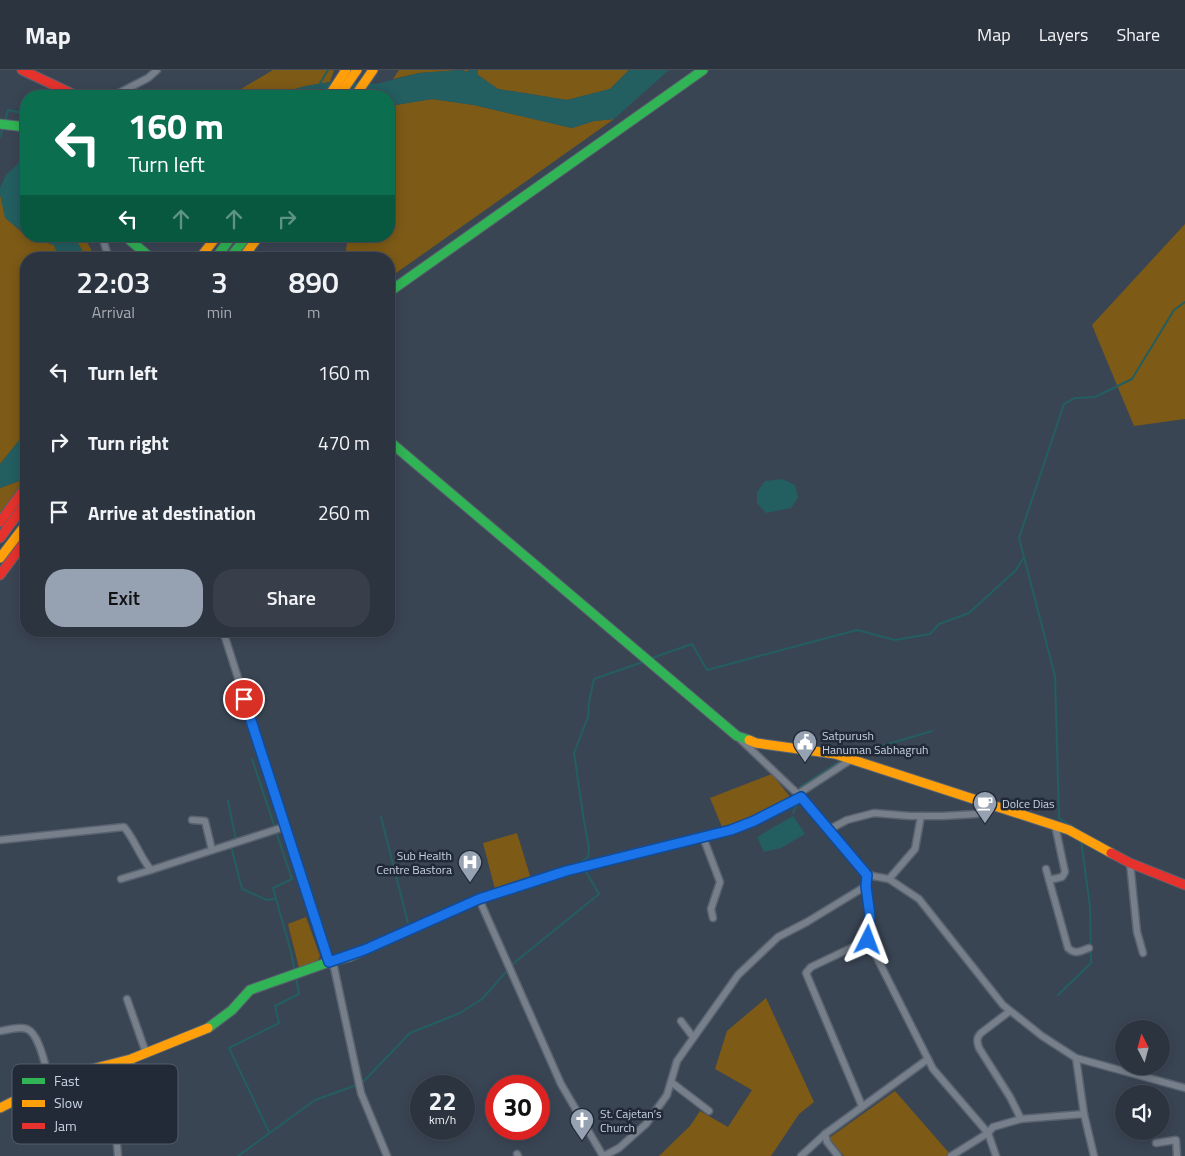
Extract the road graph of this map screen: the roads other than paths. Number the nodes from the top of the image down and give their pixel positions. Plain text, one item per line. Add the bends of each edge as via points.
1 (22, 70) edge
2 (157, 70) edge
3 (346, 70) edge
4 (357, 70) edge
5 (703, 70) edge
6 (373, 71) edge
7 (65, 90) edge
8 (125, 90) edge
9 (332, 90) edge
10 (343, 90) edge
11 (359, 90) edge
12 (0, 124) edge
13 (20, 126) edge
14 (132, 242) edge
15 (212, 242) edge
16 (242, 242) edge
17 (144, 252) edge
18 (204, 252) edge
19 (234, 252) edge
20 (395, 288) edge
21 (395, 446) edge
22 (20, 495) edge
23 (20, 511) edge
24 (0, 522) edge
25 (20, 532) edge
26 (0, 538) edge
27 (20, 548) edge
28 (0, 558) edge
29 (0, 575) edge
30 (225, 637) edge
31 (737, 736) junction
32 (848, 758) junction
33 (799, 797) junction
34 (995, 807) junction
35 (921, 816) junction
36 (192, 820) dead end
37 (1055, 825) junction
38 (284, 827) junction
39 (828, 830) junction
40 (703, 837) junction
41 (0, 840) edge
42 (212, 850) junction
43 (1130, 863) junction
44 (151, 870) junction
45 (1046, 870) dead end
46 (867, 875) junction
47 (121, 879) dead end
48 (889, 879) junction
49 (1049, 880) junction
50 (1185, 885) edge
51 (866, 886) junction
52 (479, 899) junction
53 (713, 918) dead end
54 (868, 940) junction
55 (1089, 948) dead end
56 (1143, 953) dead end
57 (329, 962) junction
58 (127, 999) dead end
59 (1010, 1011) junction
60 (681, 1021) dead end
61 (0, 1032) edge
62 (693, 1037) junction
63 (146, 1053) junction
64 (1076, 1058) junction
65 (131, 1059) junction
66 (928, 1059) junction
67 (44, 1064) edge
68 (111, 1064) edge
69 (132, 1064) edge
70 (671, 1082) junction
71 (1185, 1088) edge
72 (12, 1102) edge
73 (862, 1106) junction
74 (0, 1108) edge
75 (709, 1111) dead end
76 (1084, 1114) junction
77 (1021, 1119) junction
78 (988, 1133) junction
79 (826, 1134) junction
80 (1156, 1143) dead end
81 (619, 1148) junction
82 (386, 1156) edge
83 (604, 1156) edge
84 (617, 1156) edge
85 (801, 1156) edge
86 (838, 1156) edge
87 (951, 1156) edge
88 (996, 1156) edge
89 (1094, 1156) edge
90 (1177, 1156) edge

1 - 7 main road
2 - 8 street
3 - 9 main road
4 - 10 main road
5 - 20 main road
6 - 11 main road
12 - 13 main road
14 - 17 main road
15 - 18 main road
16 - 19 main road
21 - 31 main road
22 - 24 main road
23 - 26 main road
25 - 28 main road
27 - 29 main road
30 - 38 street
31 - 32 main road via 756,743
31 - 33 street
32 - 33 street
32 - 34 main road
33 - 39 street
33 - 40 main road via 754,821
34 - 35 street via 976,814
34 - 37 main road
35 - 39 street via 874,813 846,820
35 - 48 street via 915,849
36 - 42 street via 205,821
37 - 43 main road
37 - 49 street via 1065,872 1062,877
38 - 42 street
38 - 57 street
39 - 46 street
40 - 52 main road via 583,866
40 - 53 street via 720,882 711,909
41 - 44 street via 124,827
42 - 44 street
43 - 50 main road
43 - 56 street via 1137,932
44 - 47 street
45 - 49 street
46 - 48 street
46 - 51 street
48 - 59 street via 919,899
49 - 55 street via 1068,948 1076,953
51 - 54 street via 870,916
51 - 62 street via 778,937 738,975
52 - 57 main road via 357,953
52 - 83 street via 561,1084
54 - 66 street
54 - 73 street via 811,967 806,973
57 - 63 main road via 250,990 232,1010 207,1029
57 - 82 street via 334,968 361,1093
58 - 63 street
59 - 64 street
59 - 77 street via 981,1033 977,1042
60 - 62 street
61 - 67 street via 28,1029 36,1038
62 - 70 street via 677,1061
63 - 65 main road
64 - 71 street
64 - 76 street
65 - 68 main road
65 - 69 street
66 - 73 street
66 - 78 street
70 - 75 street
70 - 81 street via 667,1096 646,1124
72 - 74 main road
73 - 79 street
76 - 77 street
76 - 89 street
77 - 78 street via 993,1127
78 - 87 street
78 - 88 street
79 - 85 street
79 - 86 street via 827,1142
80 - 90 street via 1176,1140
81 - 83 street
81 - 84 street

